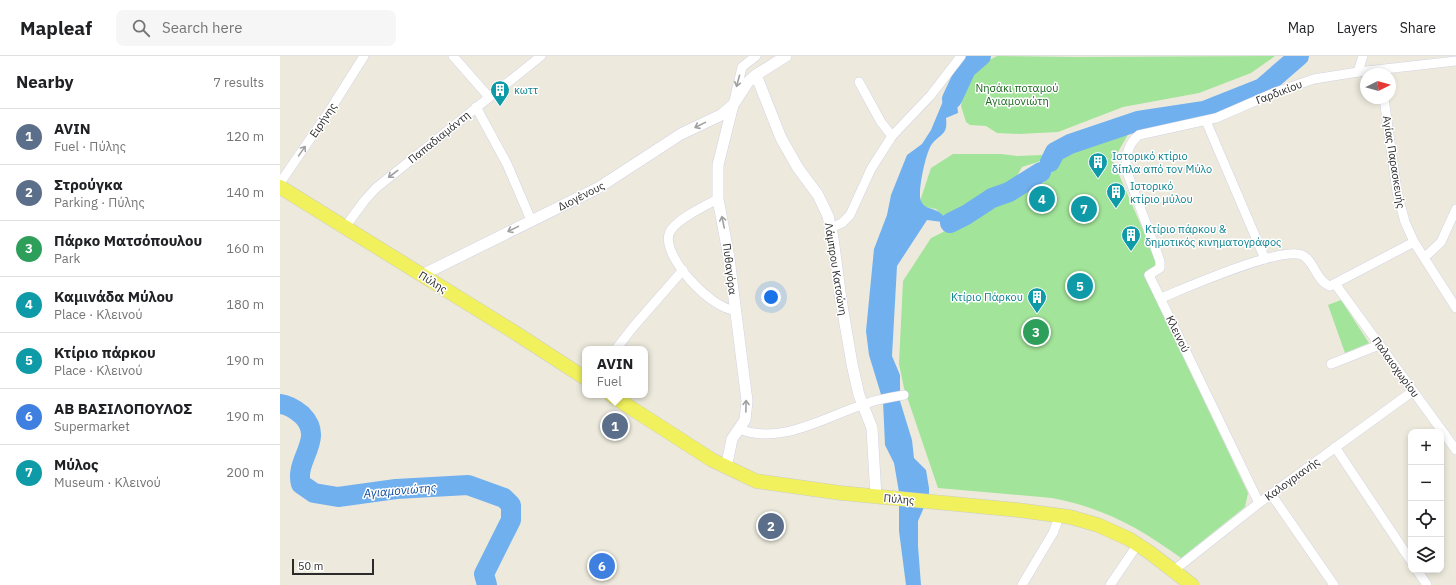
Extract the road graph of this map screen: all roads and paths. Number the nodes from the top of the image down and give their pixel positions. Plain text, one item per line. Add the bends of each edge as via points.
1 (364, 56) edge
2 (453, 56) edge
3 (541, 56) edge
4 (786, 56) edge
5 (961, 56) edge
6 (1363, 56) edge
7 (751, 57) edge
8 (1456, 61) edge
9 (1396, 70) edge
10 (1358, 72) joint
11 (756, 75) junction
12 (859, 82) dead end
13 (489, 97) junction
14 (733, 104) junction
15 (1385, 104) edge
16 (476, 107) junction
17 (1206, 121) junction
18 (892, 136) junction
19 (1125, 165) joint
20 (280, 183) edge
21 (280, 187) edge
22 (718, 199) junction
23 (1456, 209) edge
24 (531, 220) junction
25 (345, 227) junction
26 (831, 228) junction
27 (1414, 242) junction
28 (1425, 257) junction
29 (1265, 260) junction
30 (683, 270) junction
31 (422, 275) junction
32 (1336, 285) junction
33 (1453, 297) edge
34 (1161, 298) junction
35 (1456, 308) edge
36 (735, 310) junction
37 (1379, 345) junction
38 (618, 346) edge
39 (1331, 364) dead end
40 (582, 376) edge
41 (1413, 391) junction
42 (904, 395) dead end
43 (617, 398) edge
44 (866, 404) junction
45 (739, 429) junction
46 (1335, 447) junction
47 (1456, 450) edge
48 (726, 468) junction
49 (1271, 494) junction
50 (878, 497) junction
51 (1259, 503) junction
52 (1060, 515) junction
53 (1138, 544) junction
54 (1408, 556) edge
55 (1173, 571) junction
56 (1419, 573) edge
57 (1022, 585) edge
58 (1110, 585) edge
59 (1192, 585) edge
60 (1334, 585) edge
61 (1427, 585) edge

20 -> 1 street, Ειρήνης
2 - 13 street
3 - 13 street, Παπαδιαμάντη
4 - 11 street, Πυθαγόρα
5 - 18 street via 931,95
6 - 10 street
7 - 11 street, Λάμπρου Κατσώνη
7 -> 14 street via 742,67
8 - 9 street, Γαρδικίου
10 - 17 street, Γαρδικίου via 1296,85
11 - 14 street, Πυθαγόρα
11 - 26 street, Λάμπρου Κατσώνη via 781,138 798,168 818,195
12 - 18 street via 881,122
13 - 16 street, Παπαδιαμάντη
14 - 22 street, Πυθαγόρα via 718,165
14 -> 24 street, Διογένους via 721,115 681,134 598,188
15 - 27 street, Αγίας Παρασκευής via 1400,206
16 - 24 street via 507,164
16 -> 25 street, Παπαδιαμάντη via 376,188
17 - 19 street, Γαρδικίου via 1139,135 1126,156
17 - 29 street
18 - 26 street via 865,182 852,213 844,222
19 - 34 street, Κλεινού via 1160,261 1158,270 1149,274
21 - 25 main road, Πύλης
22 - 30 street via 692,214 671,231 670,247
36 -> 22 street, Πυθαγόρα
23 - 28 street via 1441,242
24 -> 31 street, Διογένους
25 - 31 main road, Πύλης
26 - 44 street, Λάμπρου Κατσώνη via 846,329 858,389
27 - 28 street, Αγίας Παρασκευής
27 - 32 street
28 - 33 street, Αγίας Παρασκευής
29 - 32 street via 1290,254 1302,255 1320,280 1330,286
29 - 34 street
30 - 36 street via 708,297 723,307
30 - 38 street
31 - 40 main road, Πύλης
32 - 37 street, Παλαιοχωρίου
33 - 35 street, Αγίας Παρασκευής
34 - 51 street, Κλεινού
45 -> 36 street, Πυθαγόρα via 745,420 747,401
37 - 39 street
37 - 41 street, Παλαιοχωρίου
41 - 46 street, Καλογριανής
41 - 47 street, Παλαιοχωρίου
42 - 44 street
43 - 48 main road, Πύλης
44 - 45 street via 784,432 758,434
44 - 50 street, Λάμπρου Κατσώνη via 872,428
45 - 48 street, Πυθαγόρα via 732,439
46 - 49 street, Καλογριανής
46 - 54 street
48 - 50 main road, Πύλης via 765,483
49 - 51 street, Καλογριανής
49 - 60 street
50 - 52 main road, Πύλης
51 - 55 street, Καλογριανής
52 - 53 main road, Πύλης via 1103,527
52 - 57 street via 1053,533
53 - 55 main road, Πύλης
53 - 58 street
55 - 59 main road, Πύλης
56 - 61 street

